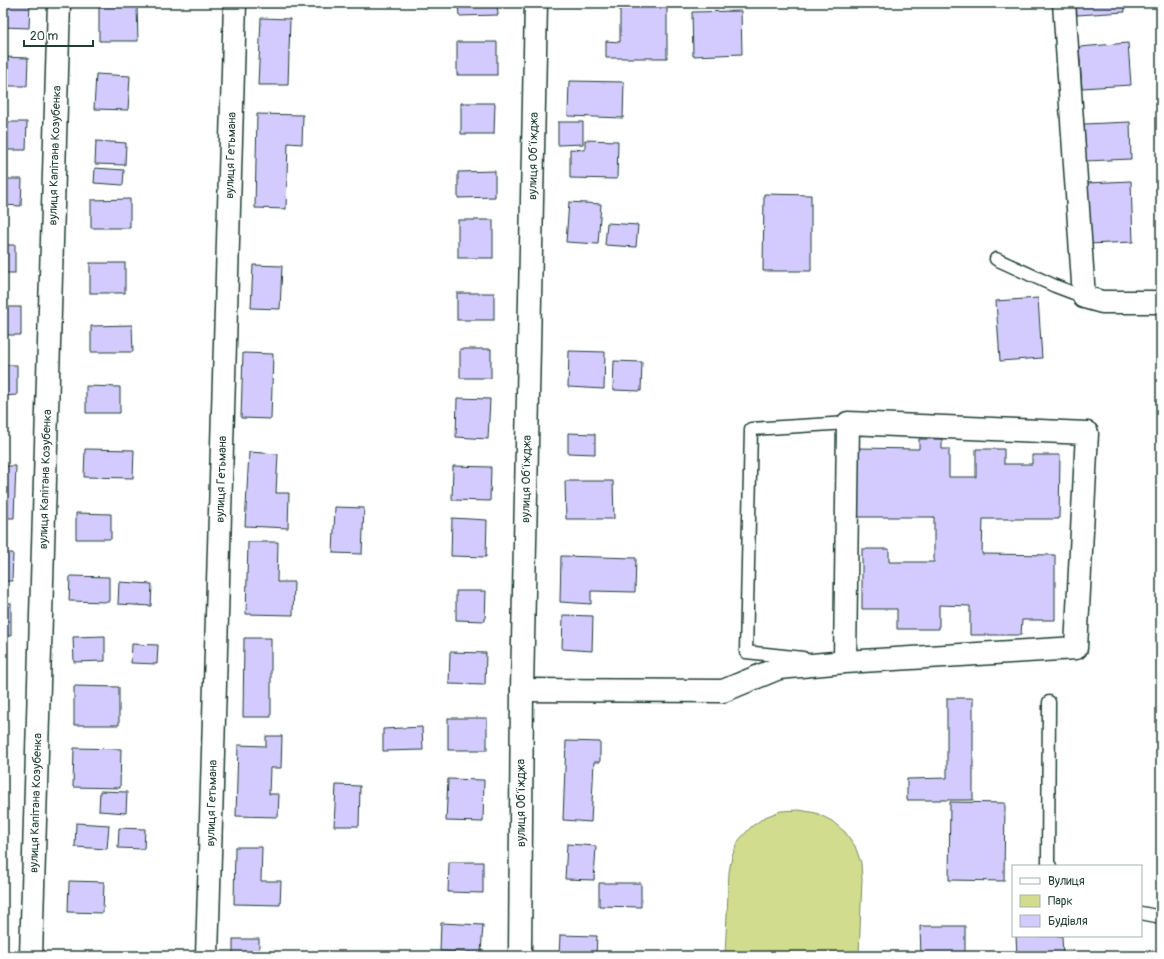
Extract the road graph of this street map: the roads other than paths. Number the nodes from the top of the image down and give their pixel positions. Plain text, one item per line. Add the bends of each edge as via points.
1 (59, 3) edge
2 (235, 3) edge
3 (536, 3) edge
4 (1064, 3) edge
5 (996, 259) dead end
6 (1084, 297) junction
7 (1161, 302) edge
8 (848, 423) junction
9 (845, 662) junction
10 (522, 690) junction
11 (1048, 702) dead end
12 (1049, 865) edge
13 (1142, 914) edge
14 (1161, 917) edge
15 (31, 956) edge
16 (207, 956) edge
17 (520, 956) edge

1 - 15 street, вулиця Капітана Козубенка
2 - 16 street, вулиця Гетьмана
3 - 10 street, вулиця Обʼїжджа
4 - 6 street
5 - 6 lane
6 - 7 street via 1102,302
8 - 9 street
8 - 9 lane via 751,429 746,652
8 - 9 street via 1087,433 1076,648
9 - 10 street via 779,668 723,691
10 - 17 street, вулиця Обʼїжджа
11 - 12 lane
13 - 14 lane

